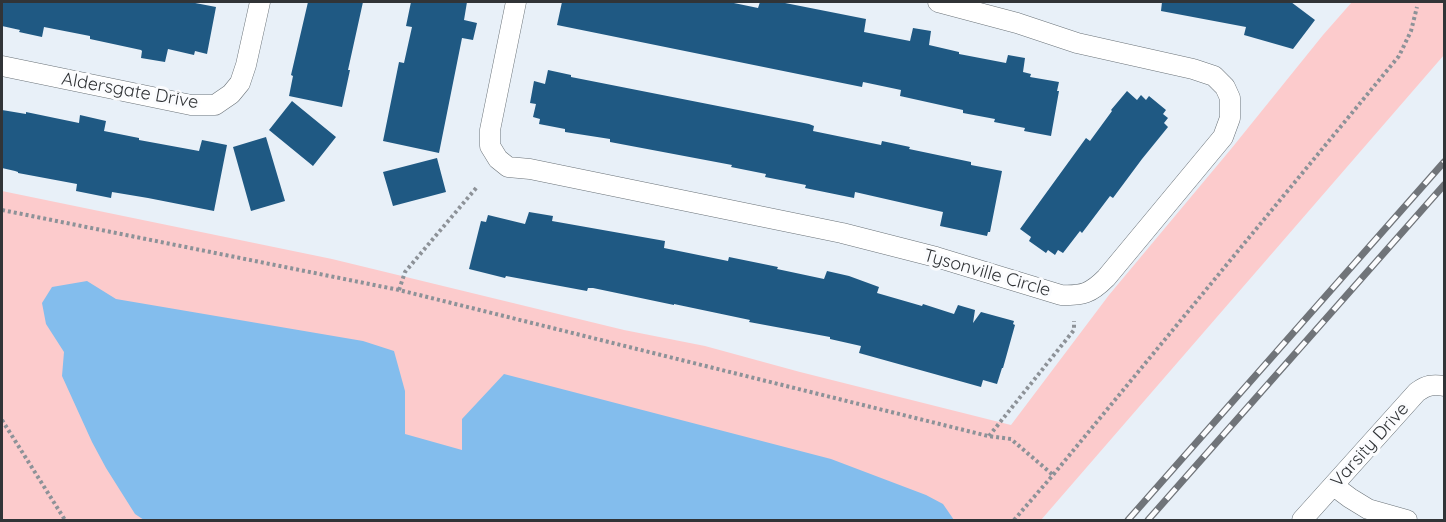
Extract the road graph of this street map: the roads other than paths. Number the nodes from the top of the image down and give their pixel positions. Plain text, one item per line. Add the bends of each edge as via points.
1 (260, 2) edge
2 (516, 2) edge
3 (938, 2) edge
4 (2, 66) edge
5 (1444, 386) edge
6 (1334, 486) junction
7 (1302, 520) edge
8 (1407, 520) edge

1 - 4 street, Aldersgate Drive via 240,83 215,105 191,105
2 - 3 street, Tysonville Circle via 490,129 490,146 508,167 842,233 1062,295 1078,296 1093,290 1223,137 1230,118 1230,99 1225,87 1214,76 1193,69 1077,43
5 - 6 street, Varsity Drive via 1427,386 1417,392
6 - 7 street, Varsity Drive
6 - 8 street via 1368,509

